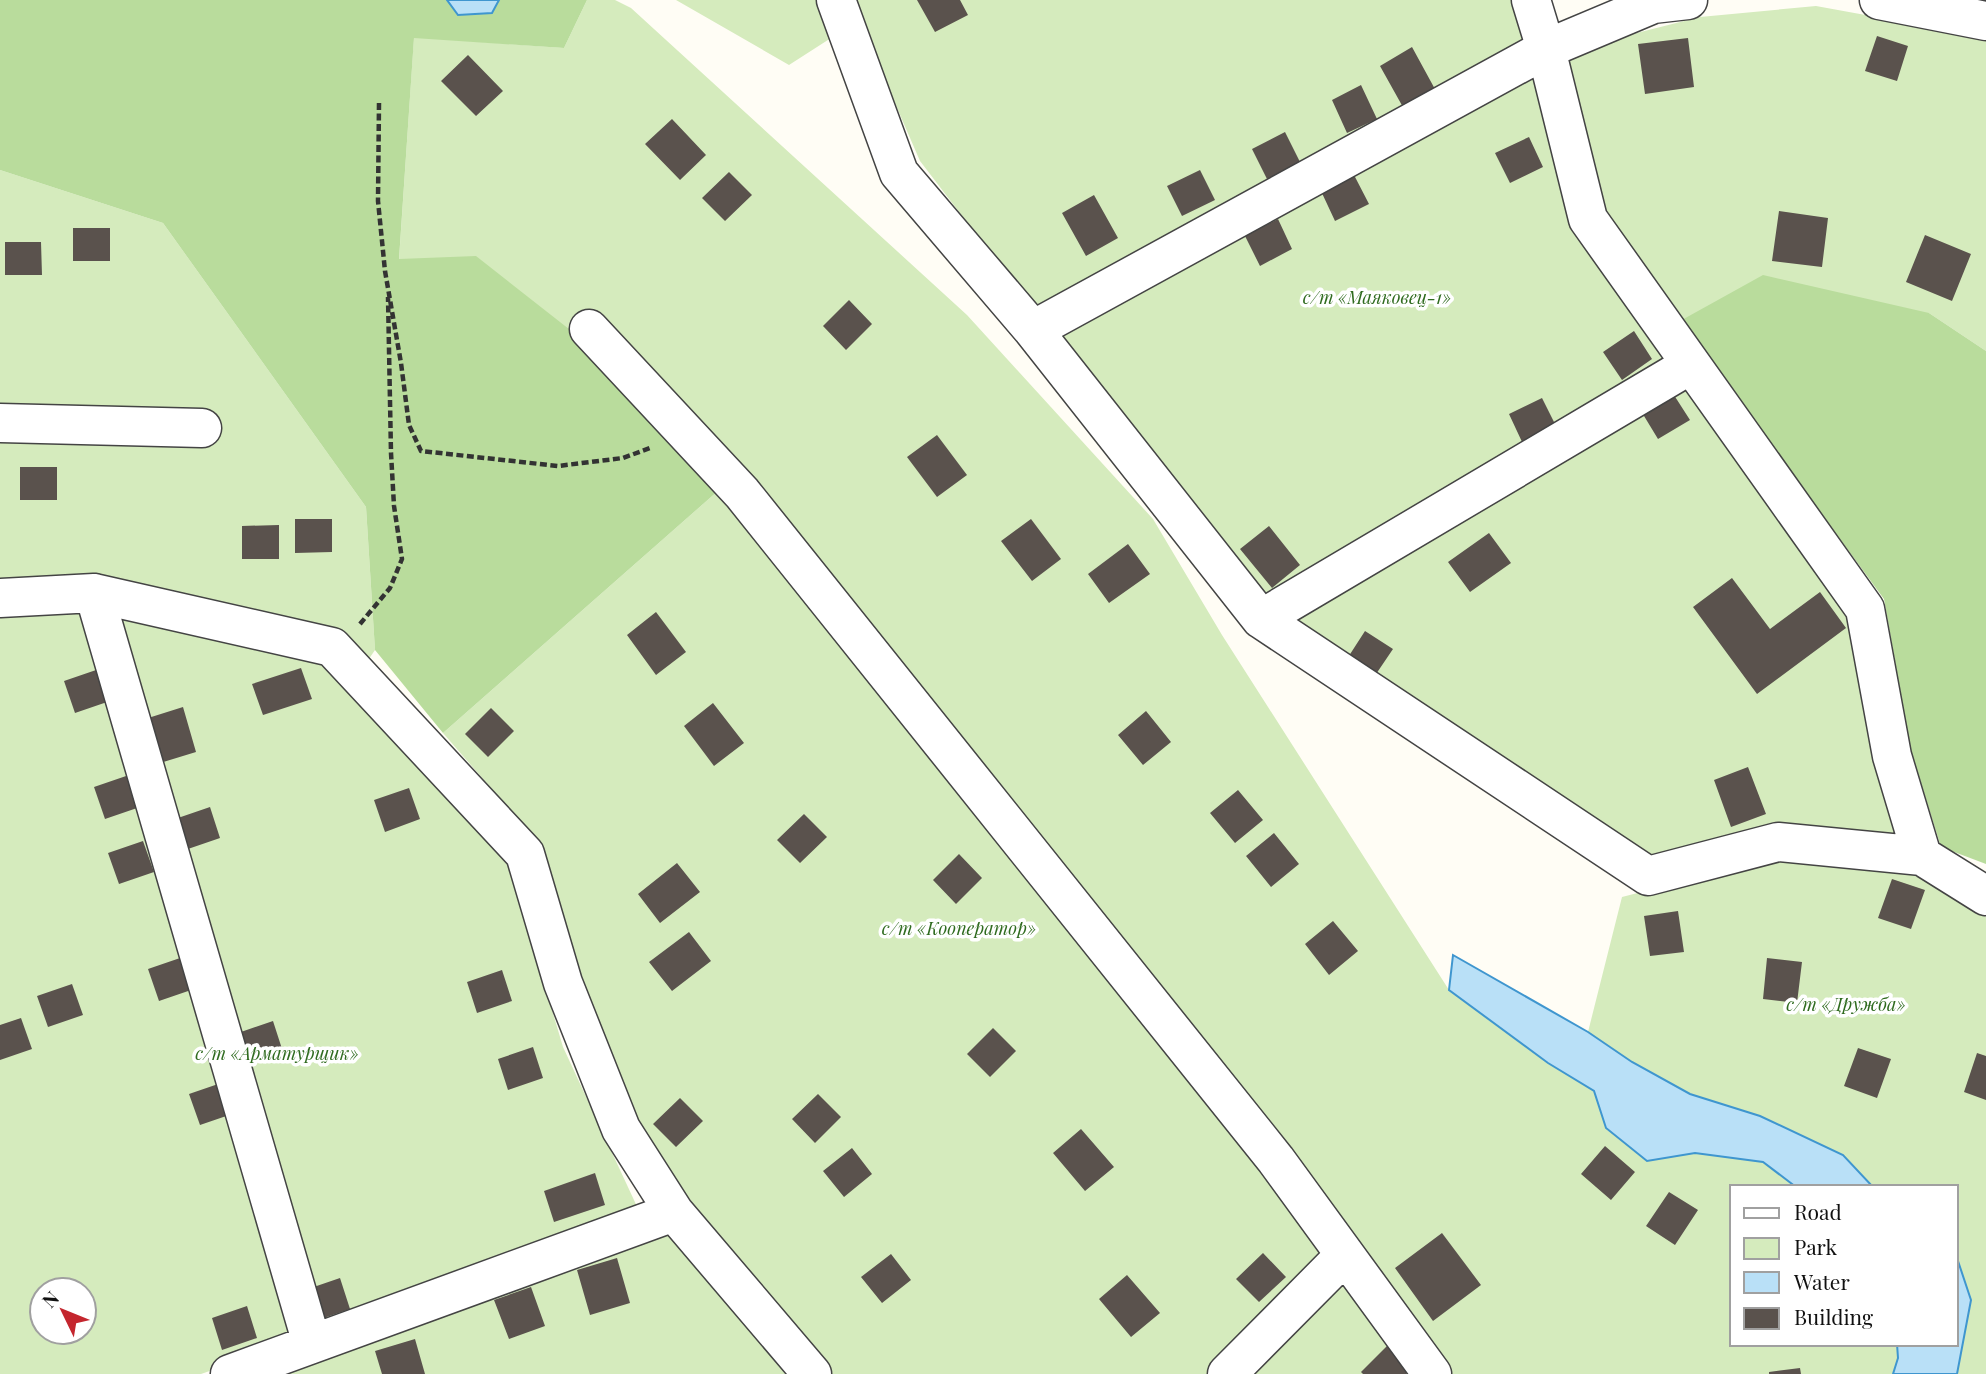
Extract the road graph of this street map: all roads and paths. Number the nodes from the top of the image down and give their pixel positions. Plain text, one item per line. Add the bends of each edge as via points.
1 (1531, 0) edge
2 (1688, 0) edge
3 (1879, 0) edge
4 (843, 2) edge
5 (1986, 21) edge
6 (1546, 49) junction
7 (379, 103) dead end
8 (387, 282) junction
9 (589, 328) dead end
10 (1034, 330) junction
11 (1690, 365) junction
12 (0, 423) edge
13 (202, 428) dead end
14 (687, 434) junction
15 (94, 593) junction
16 (0, 598) edge
17 (1261, 619) junction
18 (336, 652) junction
19 (1922, 856) junction
20 (1986, 896) edge
21 (674, 1212) junction
22 (1345, 1255) junction
23 (312, 1344) junction
24 (230, 1374) edge
25 (812, 1374) edge
26 (1227, 1374) edge
27 (1432, 1374) edge

1 - 6 street
2 - 6 street via 1653,4
3 - 5 street
4 - 10 street via 899,173
6 - 10 street
6 - 11 street via 1588,219
7 - 8 path via 378,201
8 - 14 path via 409,425 421,451 558,466 623,458
8 - 18 path via 391,453 402,559 390,588
9 - 14 street
10 - 17 street
11 - 17 street
11 - 19 street via 1864,609 1892,756
12 - 13 street
14 - 22 street via 742,493 846,622 1276,1160
15 - 16 street
15 - 18 street via 332,647
15 - 23 street
17 - 19 street via 1648,876 1778,842
18 - 21 street via 525,854 563,983 621,1129
19 - 20 street
21 - 23 street
21 - 25 street
22 - 26 street
22 - 27 street
23 - 24 street

